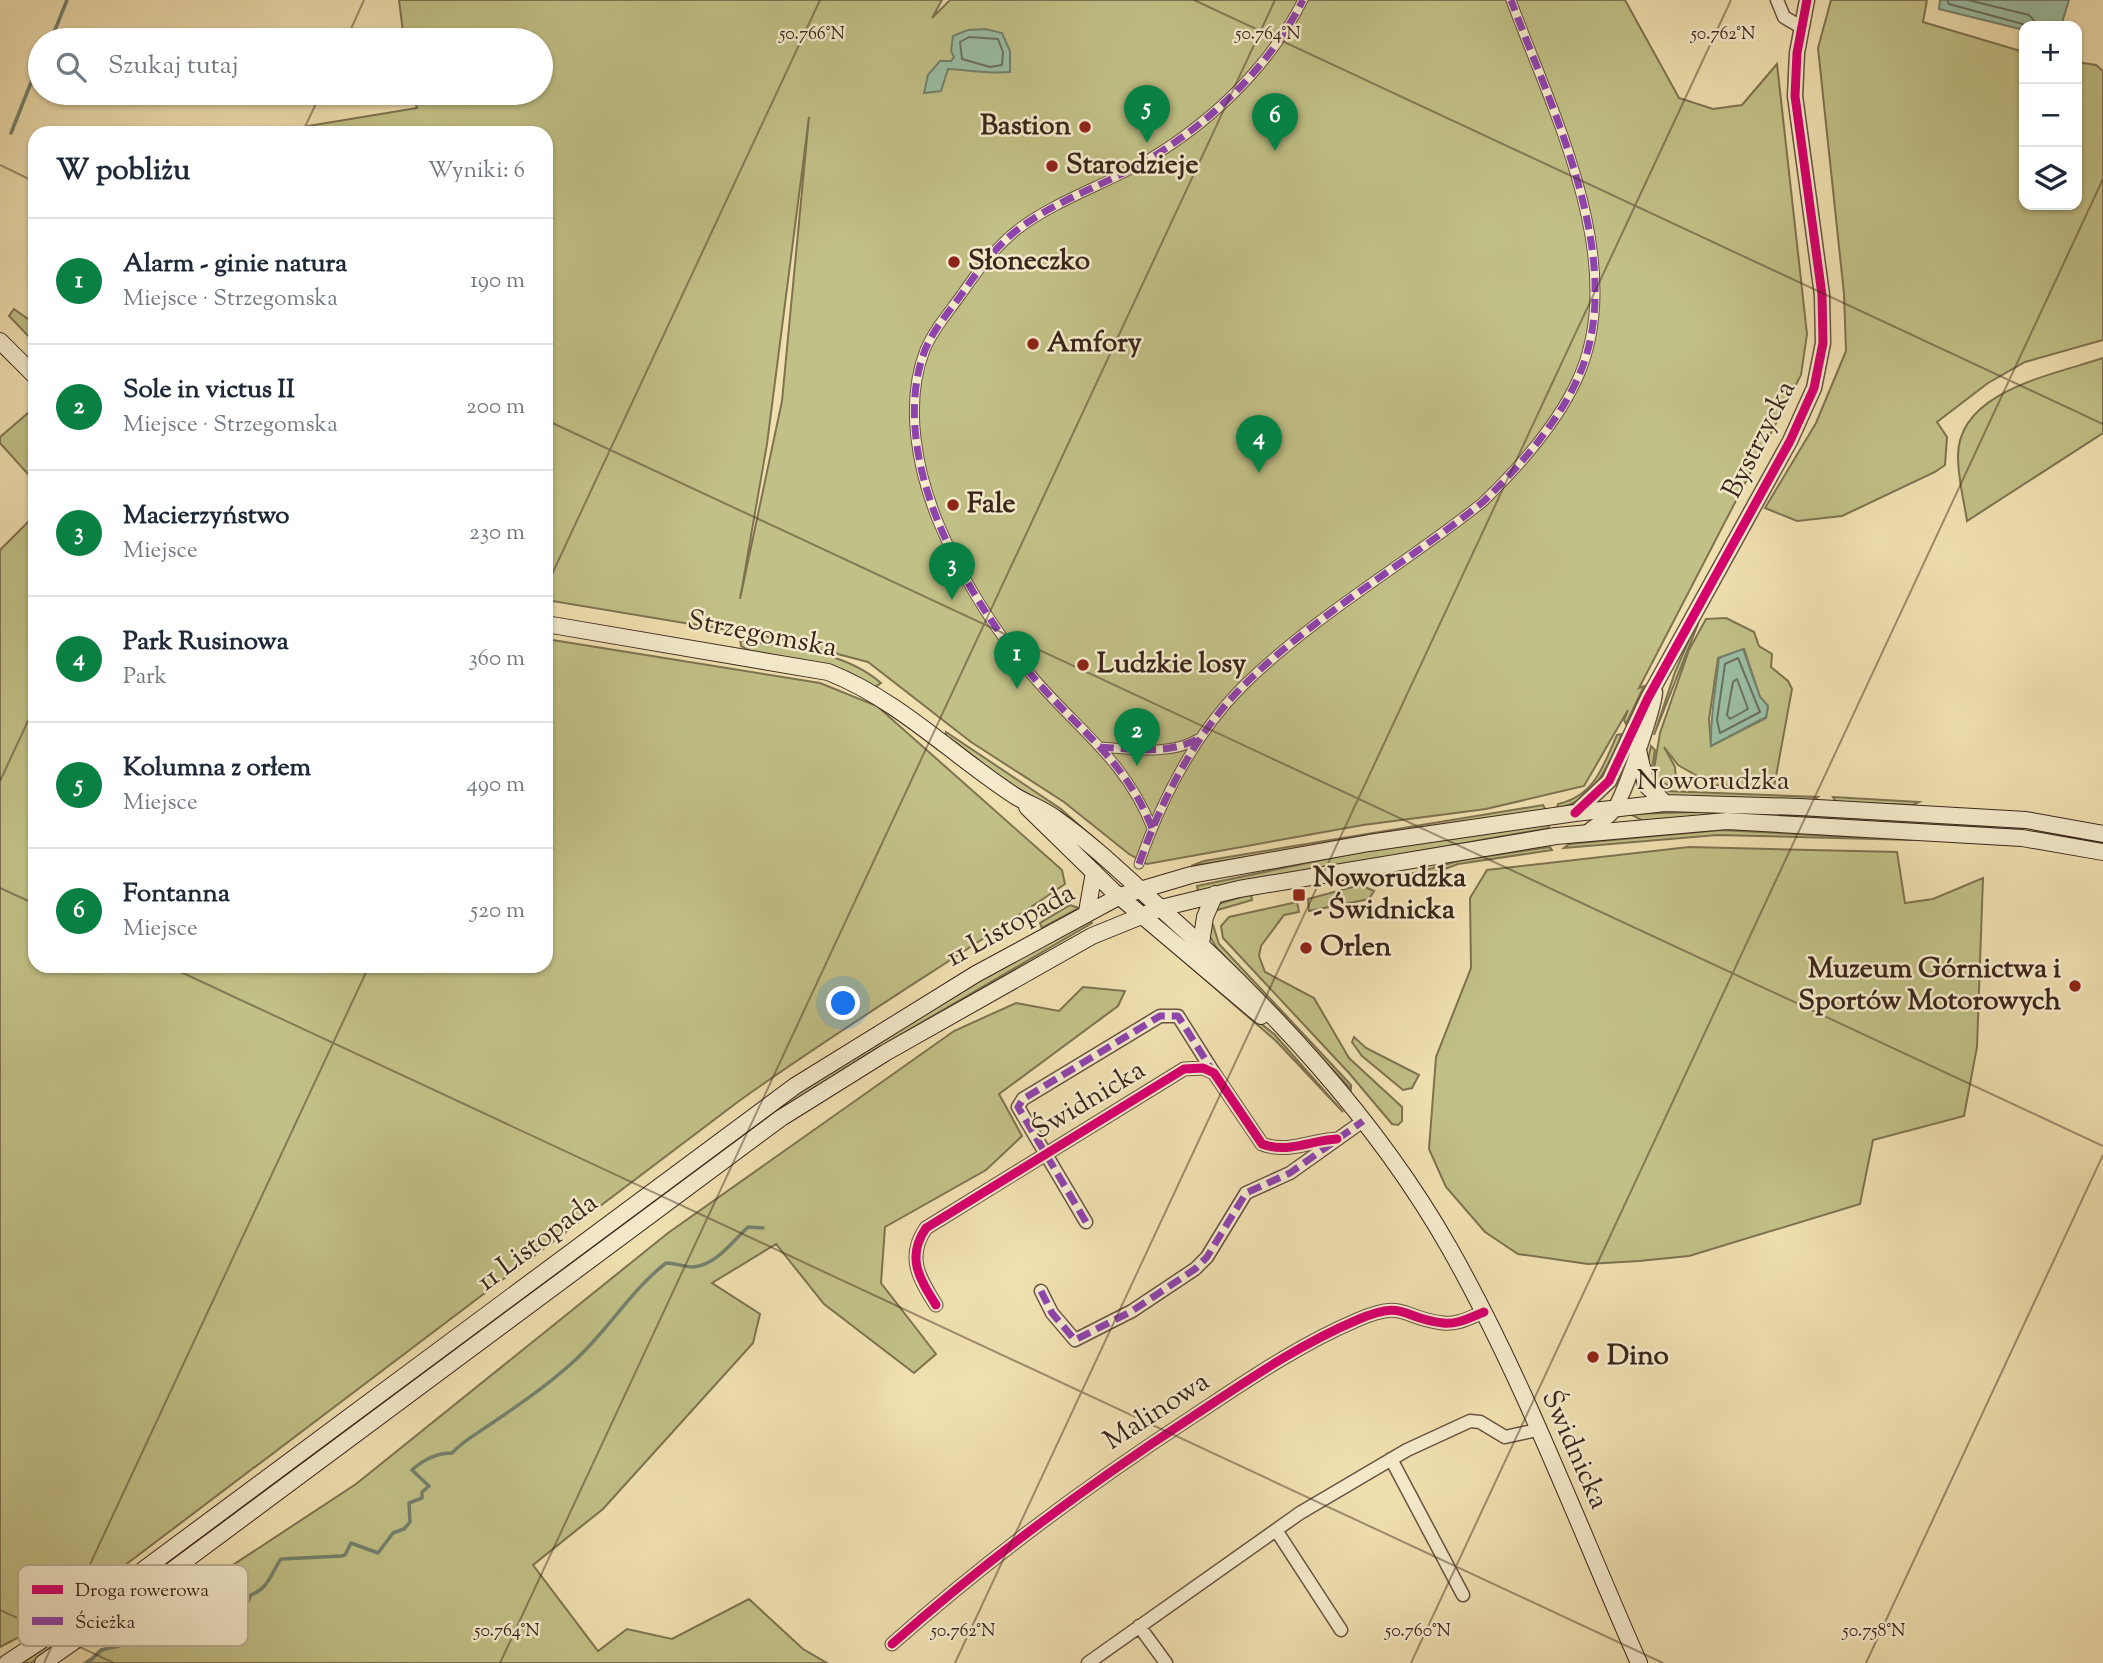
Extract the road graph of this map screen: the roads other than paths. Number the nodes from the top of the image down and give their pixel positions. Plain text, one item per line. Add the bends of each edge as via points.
1 (1303, 0) edge
2 (1511, 0) edge
3 (1777, 0) edge
4 (1807, 0) edge
5 (1801, 27) junction
6 (0, 341) edge
7 (28, 369) edge
8 (553, 625) edge
9 (1655, 689) junction
10 (1203, 736) junction
11 (1100, 747) junction
12 (1638, 750) junction
13 (1609, 781) junction
14 (1016, 797) junction
15 (1665, 803) junction
16 (1615, 810) junction
17 (1574, 813) junction
18 (1152, 828) junction
19 (1634, 828) junction
20 (1588, 832) junction
21 (2103, 834) edge
22 (2103, 852) edge
23 (1139, 864) dead end
24 (1094, 872) junction
25 (1139, 889) junction
26 (1215, 894) junction
27 (1120, 896) junction
28 (1161, 908) junction
29 (1087, 912) junction
30 (1141, 915) junction
31 (1201, 943) junction
32 (1300, 1049) junction
33 (1214, 1073) junction
34 (1363, 1121) junction
35 (1337, 1139) junction
36 (1045, 1154) junction
37 (1086, 1222) dead end
38 (1041, 1291) dead end
39 (936, 1305) dead end
40 (1484, 1312) junction
41 (1537, 1430) junction
42 (1391, 1460) junction
43 (1276, 1530) junction
44 (150, 1565) edge
45 (179, 1565) edge
46 (1463, 1595) dead end
47 (1139, 1626) junction
48 (1341, 1630) dead end
49 (892, 1644) dead end
50 (33, 1646) edge
51 (67, 1646) edge
52 (7, 1663) edge
53 (43, 1663) edge
54 (1088, 1663) edge
55 (1166, 1663) edge
56 (1639, 1663) edge

1 - 11 street via 1291,25 1260,66 1206,120 1139,164 1019,229 989,255 926,347 916,383 920,460 953,555 989,617 1030,673
2 - 10 street via 1584,205 1594,309 1577,381 1545,430 1483,502 1281,651 1242,687
3 - 5 street via 1784,17
4 - 5 street, Bystrzycka
5 - 9 street, Bystrzycka via 1796,96 1822,295 1823,343 1814,388 1790,441
6 - 7 main road
8 - 14 main road, Strzegomska via 828,672 854,682 904,713
9 - 12 street, Bystrzycka
9 - 13 street, Bystrzycka
10 - 11 street via 1188,745 1162,749
10 - 18 street
11 - 18 street via 1130,781
12 - 15 main road via 1646,785
12 - 16 street, Bystrzycka
13 - 16 street
13 - 17 street, Bystrzycka
14 - 24 main road, Strzegomska
14 - 25 main road, Strzegomska via 1052,816
15 - 16 main road, Noworudzka
15 - 21 main road, Noworudzka via 2026,820
16 - 17 main road, Noworudzka
16 - 19 street
16 - 20 street, Bystrzycka
17 - 25 main road, Noworudzka via 1285,857
18 - 23 street
19 - 20 main road, Noworudzka
19 - 22 main road, Noworudzka via 1727,821 1807,825 2022,838
20 - 26 main road, Noworudzka
24 - 27 main road, Strzegomska
24 - 29 main road
25 - 27 main road, Noworudzka
25 - 28 main road, Strzegomska
26 - 28 main road, Noworudzka
26 - 31 main road
27 - 29 main road, 11 Listopada
27 - 30 main road, Świdnicka
28 - 30 main road, Noworudzka
28 - 31 main road, Świdnicka
29 - 44 main road, 11 Listopada via 976,974 785,1093
30 - 32 main road, Świdnicka
30 - 45 main road, 11 Listopada via 1092,936 986,995 781,1118
31 - 32 main road, Świdnicka
32 - 34 main road, Świdnicka
33 - 35 street, Świdnicka via 1262,1143 1294,1148
33 - 36 street, Świdnicka via 1203,1068 1184,1069
33 - 36 street, Świdnicka via 1178,1016 1160,1016 1023,1099 1018,1107
34 - 35 street, Świdnicka
34 - 40 main road, Świdnicka via 1441,1234
35 - 38 street, Świdnicka via 1290,1174 1246,1193 1195,1269 1094,1333 1075,1340 1052,1313
36 - 37 street, Świdnicka
36 - 39 street, Świdnicka via 926,1228 914,1253 914,1265
40 - 41 main road, Świdnicka
40 - 49 street, Malinowa via 1444,1323 1405,1310 1381,1311 1335,1330 1260,1372 1076,1494 967,1578
41 - 42 street via 1505,1437 1470,1421
41 - 56 main road, Świdnicka
42 - 43 street
42 - 46 street
43 - 47 street
43 - 48 street
47 - 54 street
47 - 55 street
50 - 52 main road, 11 Listopada
51 - 53 main road, 11 Listopada

